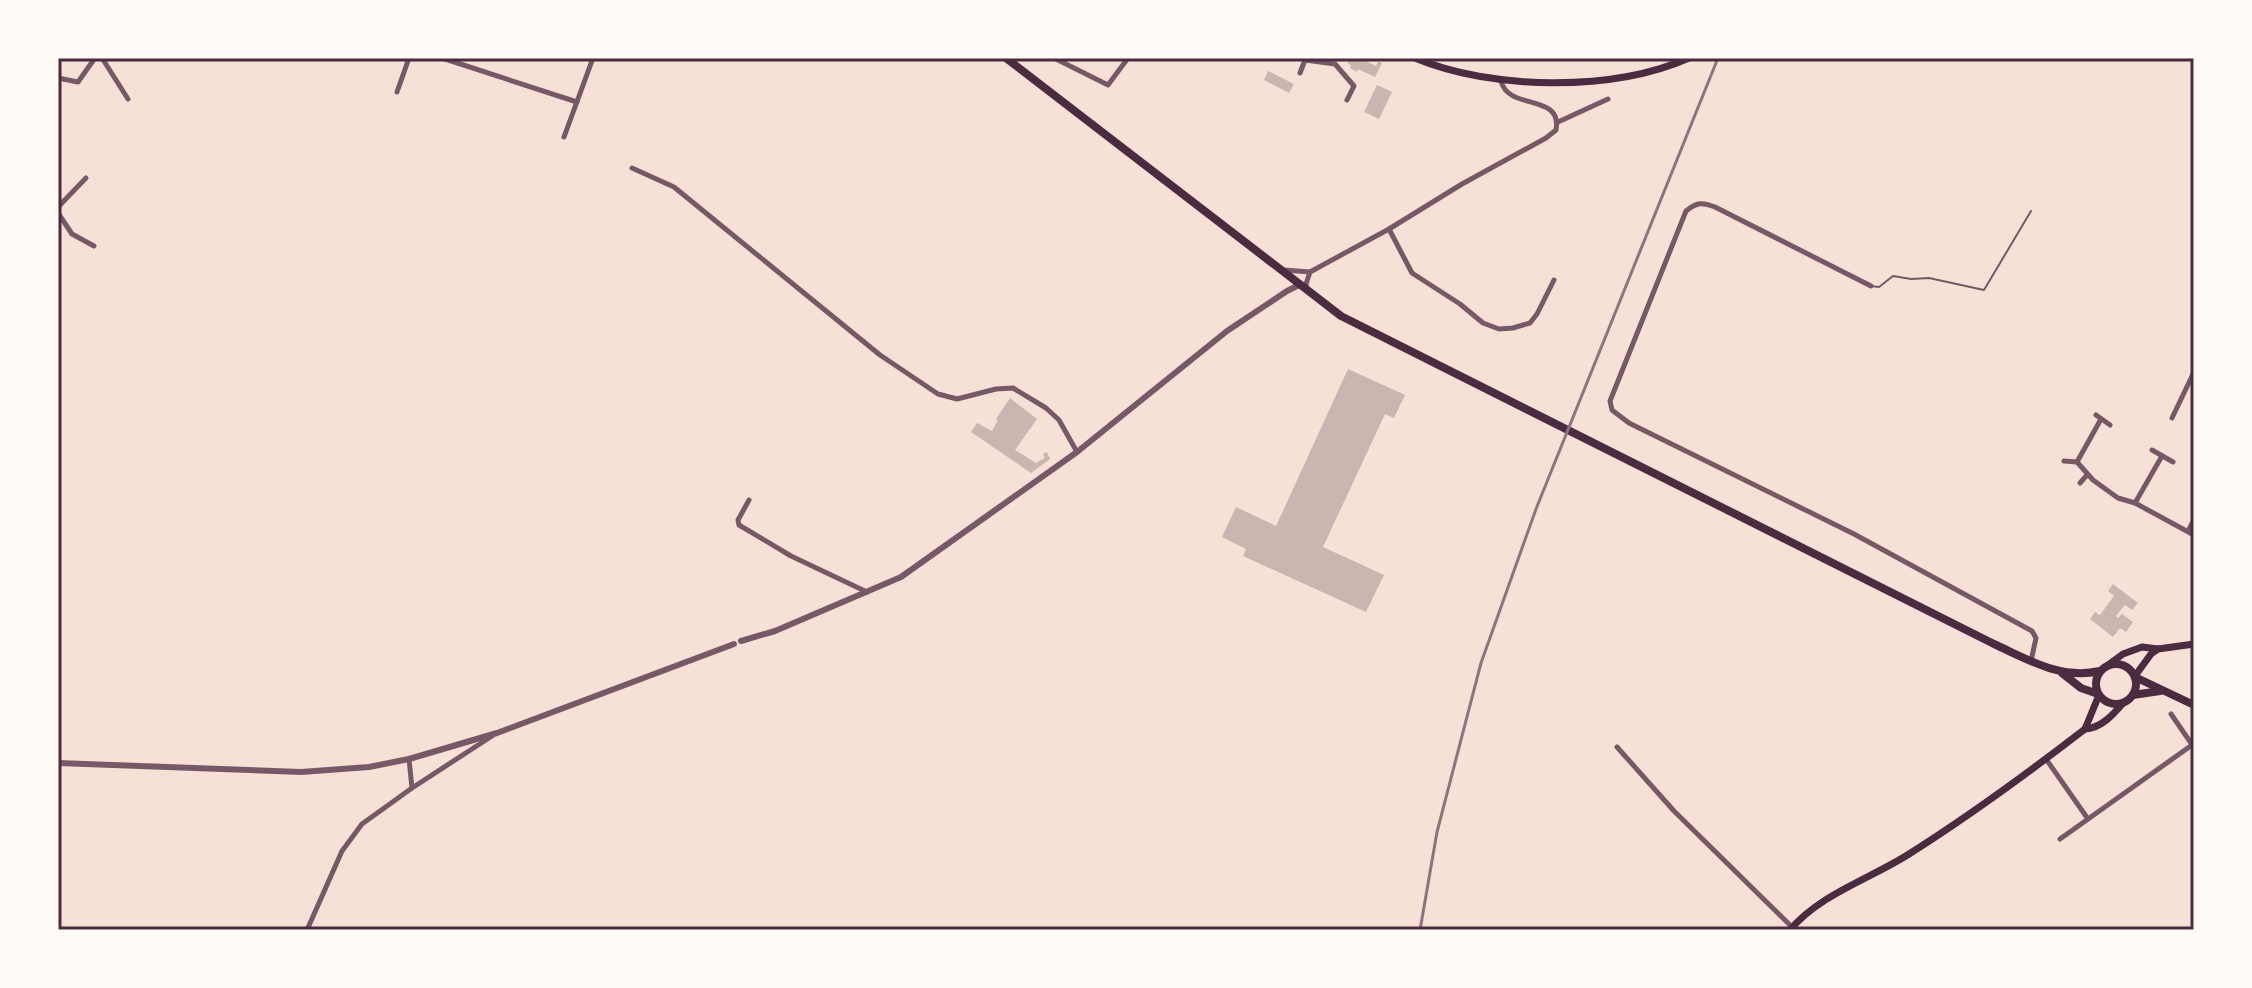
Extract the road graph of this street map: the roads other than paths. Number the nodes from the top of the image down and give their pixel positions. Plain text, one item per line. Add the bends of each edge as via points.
1 (95, 58) edge
2 (102, 58) edge
3 (409, 58) edge
4 (442, 58) edge
5 (593, 58) edge
6 (1006, 58) edge
7 (1054, 58) edge
8 (1128, 58) edge
9 (1415, 58) edge
10 (1689, 58) edge
11 (1337, 61) edge
12 (1300, 73) dead end
13 (58, 78) edge
14 (1501, 81) junction
15 (397, 92) dead end
16 (128, 99) dead end
17 (1608, 99) dead end
18 (1347, 100) dead end
19 (577, 102) junction
20 (1558, 122) junction
21 (564, 137) dead end
22 (632, 168) dead end
23 (86, 178) dead end
24 (58, 207) edge
25 (2031, 211) dead end
26 (58, 213) edge
27 (1389, 229) junction
28 (94, 246) dead end
29 (1283, 270) junction
30 (1310, 272) junction
31 (1554, 280) dead end
32 (1299, 285) junction
33 (1871, 286) joint
34 (1307, 292) junction
35 (2194, 372) edge
36 (2172, 418) dead end
37 (2110, 425) dead end
38 (2152, 450) dead end
39 (1077, 452) junction
40 (2162, 456) junction
41 (2064, 461) dead end
42 (2077, 462) junction
43 (2173, 462) dead end
44 (2087, 475) junction
45 (2080, 483) dead end
46 (749, 500) dead end
47 (2135, 503) junction
48 (2194, 520) edge
49 (2188, 531) junction
50 (2194, 535) edge
51 (868, 592) junction
52 (2194, 644) edge
53 (2158, 649) junction
54 (2031, 661) junction
55 (2104, 668) junction
56 (2062, 673) junction
57 (2135, 676) junction
58 (2163, 691) junction
59 (2099, 694) junction
60 (2133, 695) junction
61 (2123, 703) junction
62 (2194, 705) edge
63 (2171, 714) dead end
64 (2085, 729) junction
65 (497, 733) junction
66 (2193, 746) edge
67 (1617, 747) dead end
68 (409, 759) junction
69 (2046, 759) junction
70 (58, 763) edge
71 (412, 788) junction
72 (2088, 819) junction
73 (2060, 839) dead end
74 (1791, 928) edge
75 (307, 930) edge

1 - 13 street via 78,82
2 - 16 street
3 - 15 street
4 - 19 street
5 - 19 street
6 - 29 main road
7 - 8 street via 1108,85
9 - 14 main road
10 - 14 main road via 1629,77
11 - 12 street via 1305,60
11 - 18 street via 1354,86
14 - 20 street via 1510,96 1547,107
17 - 20 street
19 - 21 street
20 - 27 street via 1546,138
22 - 39 street via 674,187 880,355 938,394 957,399 1013,388 1059,420
23 - 24 street
25 - 33 lane via 1984,290 1893,276 1879,287
26 - 28 street via 72,234
27 - 30 street
27 - 31 street via 1412,273 1499,329 1530,323
29 - 30 street
29 - 32 main road
30 - 34 street
32 - 34 main road
32 - 39 street via 1227,331
33 - 54 street via 1715,207 1696,203 1686,211 1610,401 1612,410 2032,631 2036,638
34 - 54 main road via 1352,322 1554,425
35 - 36 street
37 - 42 street via 2098,417
38 - 40 street
39 - 51 street via 901,577
40 - 43 street
40 - 47 street
41 - 42 street
42 - 44 street
44 - 45 street
44 - 47 street via 2118,498
46 - 51 street via 739,525
47 - 49 street
48 - 49 street
49 - 50 street
51 - 65 street
52 - 53 main road
53 - 55 main road via 2142,647
53 - 57 main road
54 - 56 main road
55 - 56 main road via 2083,675
55 - 57 main road via 2121,664
55 - 59 main road via 2096,680
56 - 59 main road
57 - 58 main road
57 - 60 main road
58 - 60 main road
58 - 62 main road
59 - 61 main road via 2110,703
59 - 64 main road
60 - 61 main road
61 - 64 main road via 2093,729
63 - 66 street
64 - 69 main road
65 - 68 street
65 - 71 street
66 - 72 street
67 - 74 street
68 - 70 street via 301,772
68 - 71 street
69 - 72 street
69 - 74 main road via 1907,855 1813,908
71 - 75 street via 362,824 342,851
72 - 73 street

